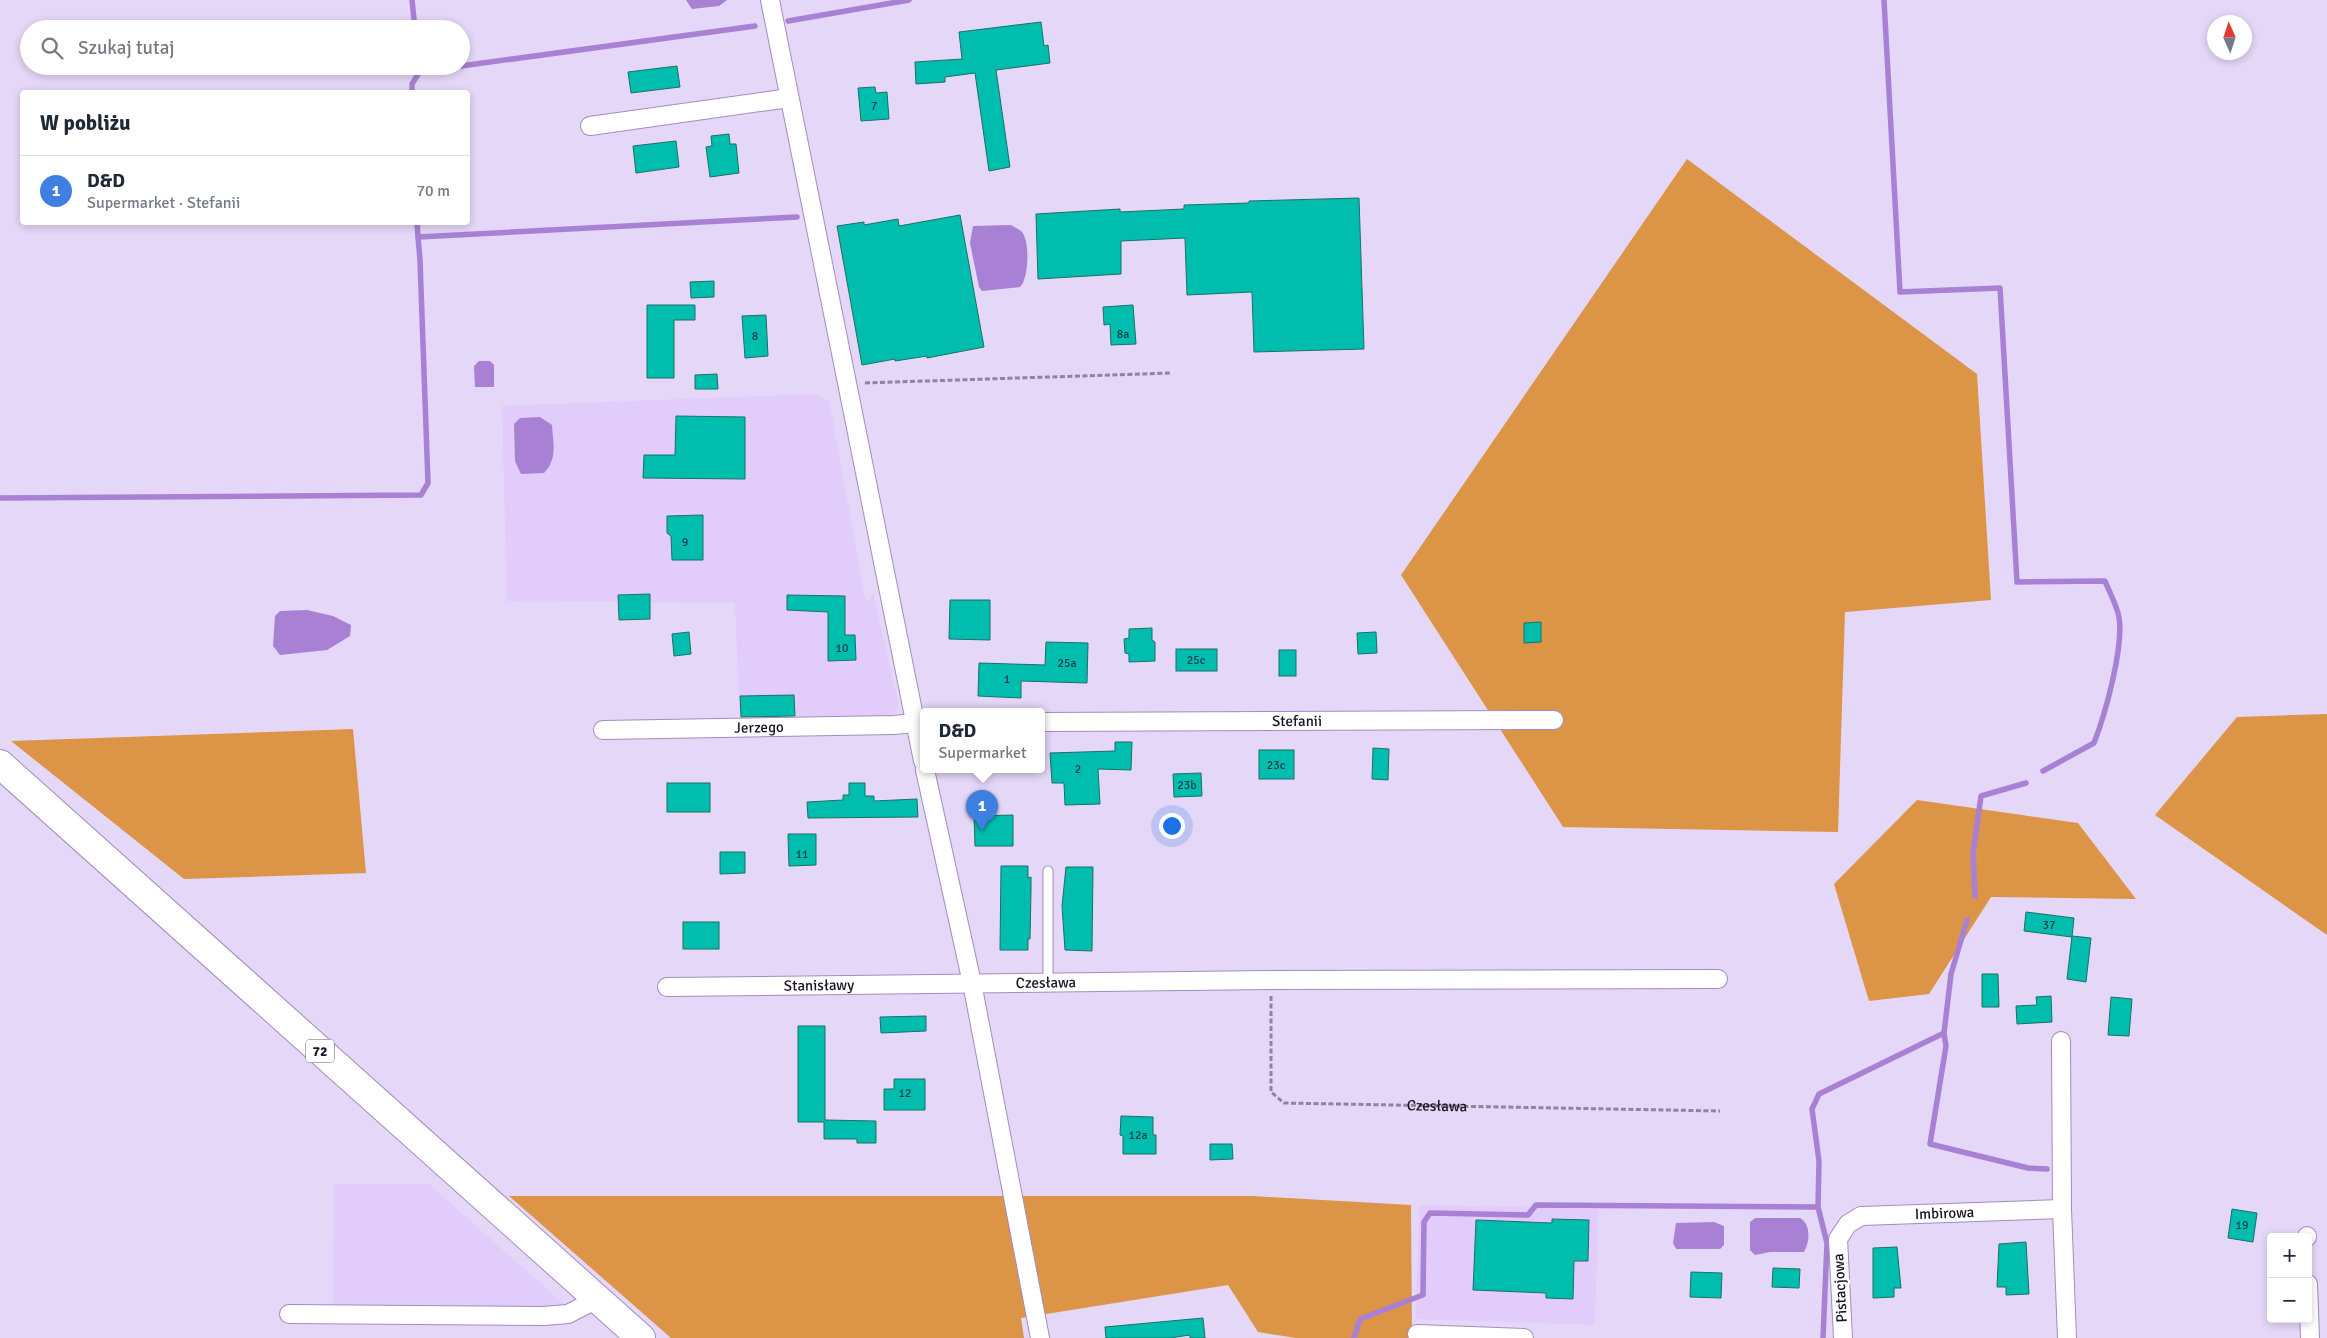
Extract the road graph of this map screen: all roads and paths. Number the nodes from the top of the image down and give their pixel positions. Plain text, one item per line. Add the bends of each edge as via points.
1 (770, 0) edge
2 (790, 98) junction
3 (590, 126) dead end
4 (1171, 373) dead end
5 (847, 389) junction
6 (1554, 720) dead end
7 (919, 722) edge
8 (1045, 722) edge
9 (603, 730) dead end
10 (0, 764) edge
11 (926, 773) edge
12 (1048, 871) dead end
13 (1718, 979) dead end
14 (1270, 980) junction
15 (1048, 982) junction
16 (972, 983) junction
17 (667, 987) dead end
18 (2061, 1040) dead end
19 (1720, 1111) dead end
20 (2062, 1209) junction
21 (1838, 1239) joint
22 (597, 1299) junction
23 (289, 1314) dead end
24 (2309, 1323) edge
25 (1417, 1334) dead end
26 (640, 1338) edge
27 (1040, 1338) edge
28 (1524, 1338) edge
29 (1843, 1338) edge
30 (2067, 1338) edge
31 (2310, 1338) edge

1 - 2 street
2 - 3 street
2 - 5 street
4 - 5 path via 869,381
5 - 7 street
6 - 8 street, Stefanii
7 - 9 street, Jerzego via 884,726
10 - 22 main road, 72
11 - 16 street
12 - 15 lane
13 - 14 street, Czesława
14 - 15 street, Czesława
14 - 19 path, Czesława via 1271,1092 1284,1103
15 - 16 street, Czesława
16 - 17 street, Stanisławy
16 - 27 street
18 - 20 street
20 - 21 street, Imbirowa via 1861,1216 1848,1224
20 - 30 street
21 - 29 street, Pistacjowa
22 - 23 street via 568,1314 544,1316
22 - 26 main road, 72
24 - 31 street
25 - 28 street

